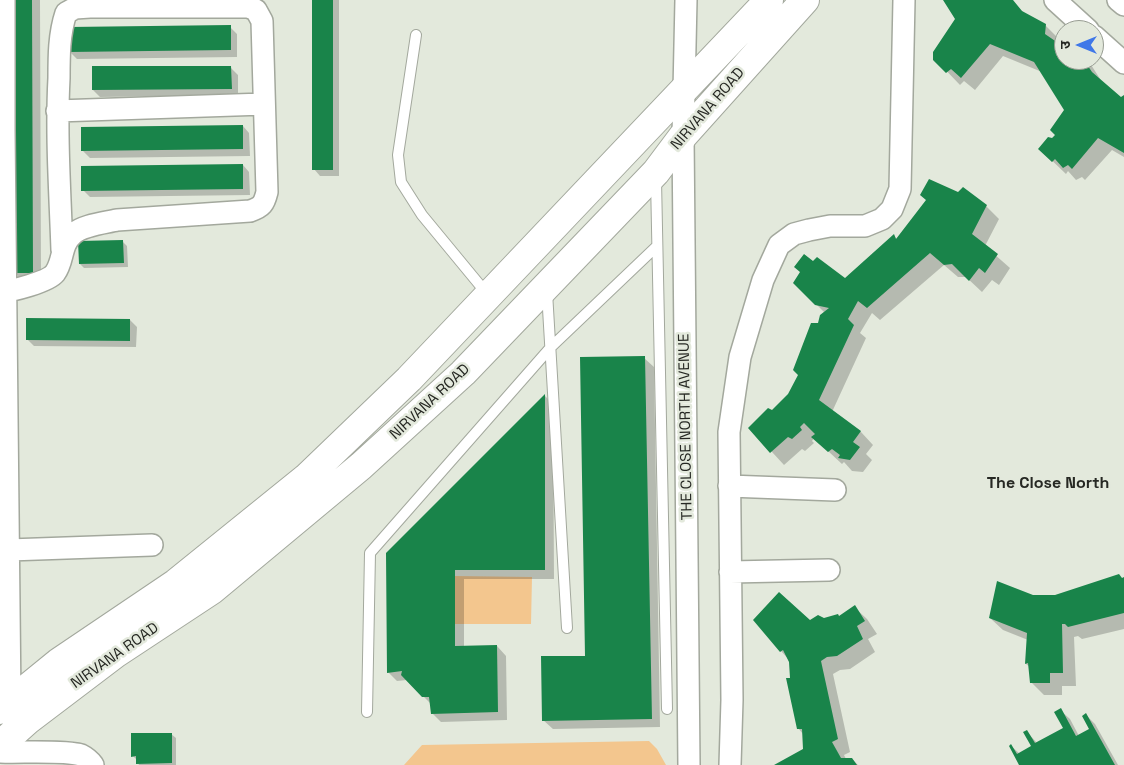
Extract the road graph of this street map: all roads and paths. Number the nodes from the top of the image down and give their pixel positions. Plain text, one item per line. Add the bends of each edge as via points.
1 (4, 0) edge
2 (686, 0) edge
3 (769, 0) edge
4 (805, 0) edge
5 (904, 0) edge
6 (1055, 0) edge
7 (1118, 0) edge
8 (1124, 5) edge
9 (1077, 20) edge
10 (416, 35) dead end
11 (1104, 45) edge
12 (1124, 63) edge
13 (2, 69) edge
14 (685, 88) junction
15 (264, 104) junction
16 (57, 112) junction
17 (2, 130) edge
18 (683, 136) junction
19 (656, 172) junction
20 (657, 246) junction
21 (62, 250) junction
22 (547, 284) junction
23 (3, 291) edge
24 (488, 296) junction
25 (551, 347) junction
26 (729, 486) junction
27 (835, 490) dead end
28 (152, 545) dead end
29 (9, 550) junction
30 (829, 570) dead end
31 (730, 572) junction
32 (567, 628) dead end
33 (5, 706) edge
34 (667, 709) dead end
35 (367, 712) dead end
36 (0, 745) edge
37 (0, 752) edge
38 (93, 765) edge
39 (689, 765) edge
40 (730, 765) edge

1 - 13 street
2 - 14 street, THE CLOSE NORTH AVENUE
3 - 14 main road, NIRVANA ROAD
4 - 18 main road, NIRVANA ROAD
5 - 26 street via 900,189 892,209 882,219 865,226 808,230 794,234 779,245 764,280 740,357 729,432
6 - 9 street
7 - 8 street
10 - 24 lane via 398,155 401,182 422,214
11 - 12 street
13 - 17 street
14 - 18 street, THE CLOSE NORTH AVENUE
14 - 24 main road, NIRVANA ROAD
15 - 16 street
15 - 16 street via 262,21 256,10 248,7 90,7 75,8 66,13 62,24
15 - 21 street via 267,192 260,208 98,224 75,232
16 - 21 street
17 - 23 street
18 - 19 main road, NIRVANA ROAD
18 - 39 street, THE CLOSE NORTH AVENUE
19 - 20 lane
19 - 22 main road, NIRVANA ROAD
20 - 25 lane
20 - 34 lane
21 - 23 street via 55,273 47,279
22 - 25 lane
22 - 36 main road, NIRVANA ROAD via 463,373 354,472 212,590 115,654
23 - 29 street
24 - 33 main road, NIRVANA ROAD via 409,379 306,478 176,583 58,662
25 - 32 lane
25 - 35 lane via 370,553
26 - 27 street
26 - 31 street
28 - 29 street
29 - 33 street
30 - 31 street
31 - 40 street
37 - 38 street via 68,753 80,755

